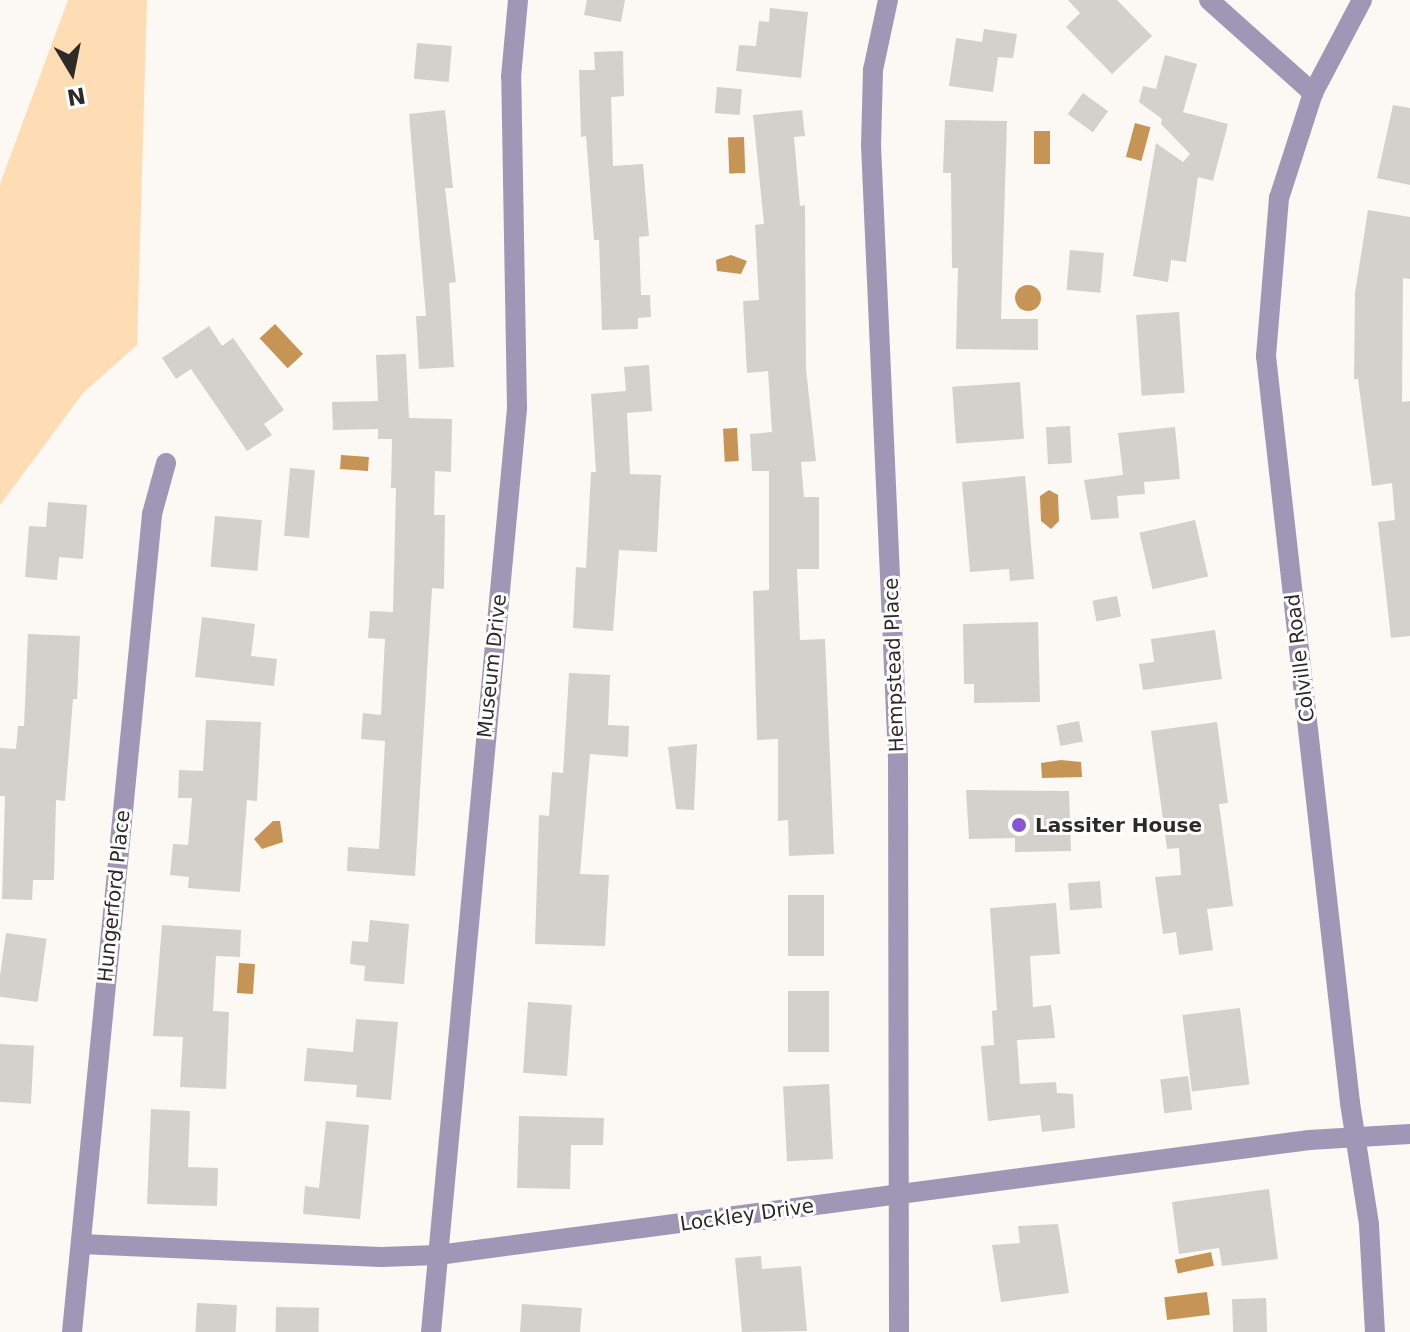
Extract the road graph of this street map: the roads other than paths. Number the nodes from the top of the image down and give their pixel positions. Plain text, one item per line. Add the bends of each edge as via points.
1 (518, 0) edge
2 (888, 0) edge
3 (1209, 0) edge
4 (1362, 0) edge
5 (1313, 93) junction
6 (166, 463) dead end
7 (1410, 1134) edge
8 (1355, 1135) junction
9 (902, 1194) junction
10 (81, 1244) junction
11 (438, 1255) junction
12 (72, 1332) edge
13 (431, 1332) edge
14 (899, 1332) edge
15 (1375, 1332) edge

1 - 11 street, Museum Drive via 511,77 517,416
2 - 9 street, Hempstead Place via 873,70 871,145 898,759
3 - 5 street
4 - 5 street, Colville Road
5 - 8 street, Colville Road via 1279,198 1266,356
6 - 10 street, Hungerford Place via 152,514
7 - 8 street, Lockley Drive
8 - 9 street, Lockley Drive
8 - 15 street, Colville Road via 1369,1225
9 - 11 street, Lockley Drive
9 - 14 street, Hempstead Place
10 - 11 street, Lockley Drive
10 - 12 street, Hungerford Place
11 - 13 street, Museum Drive

